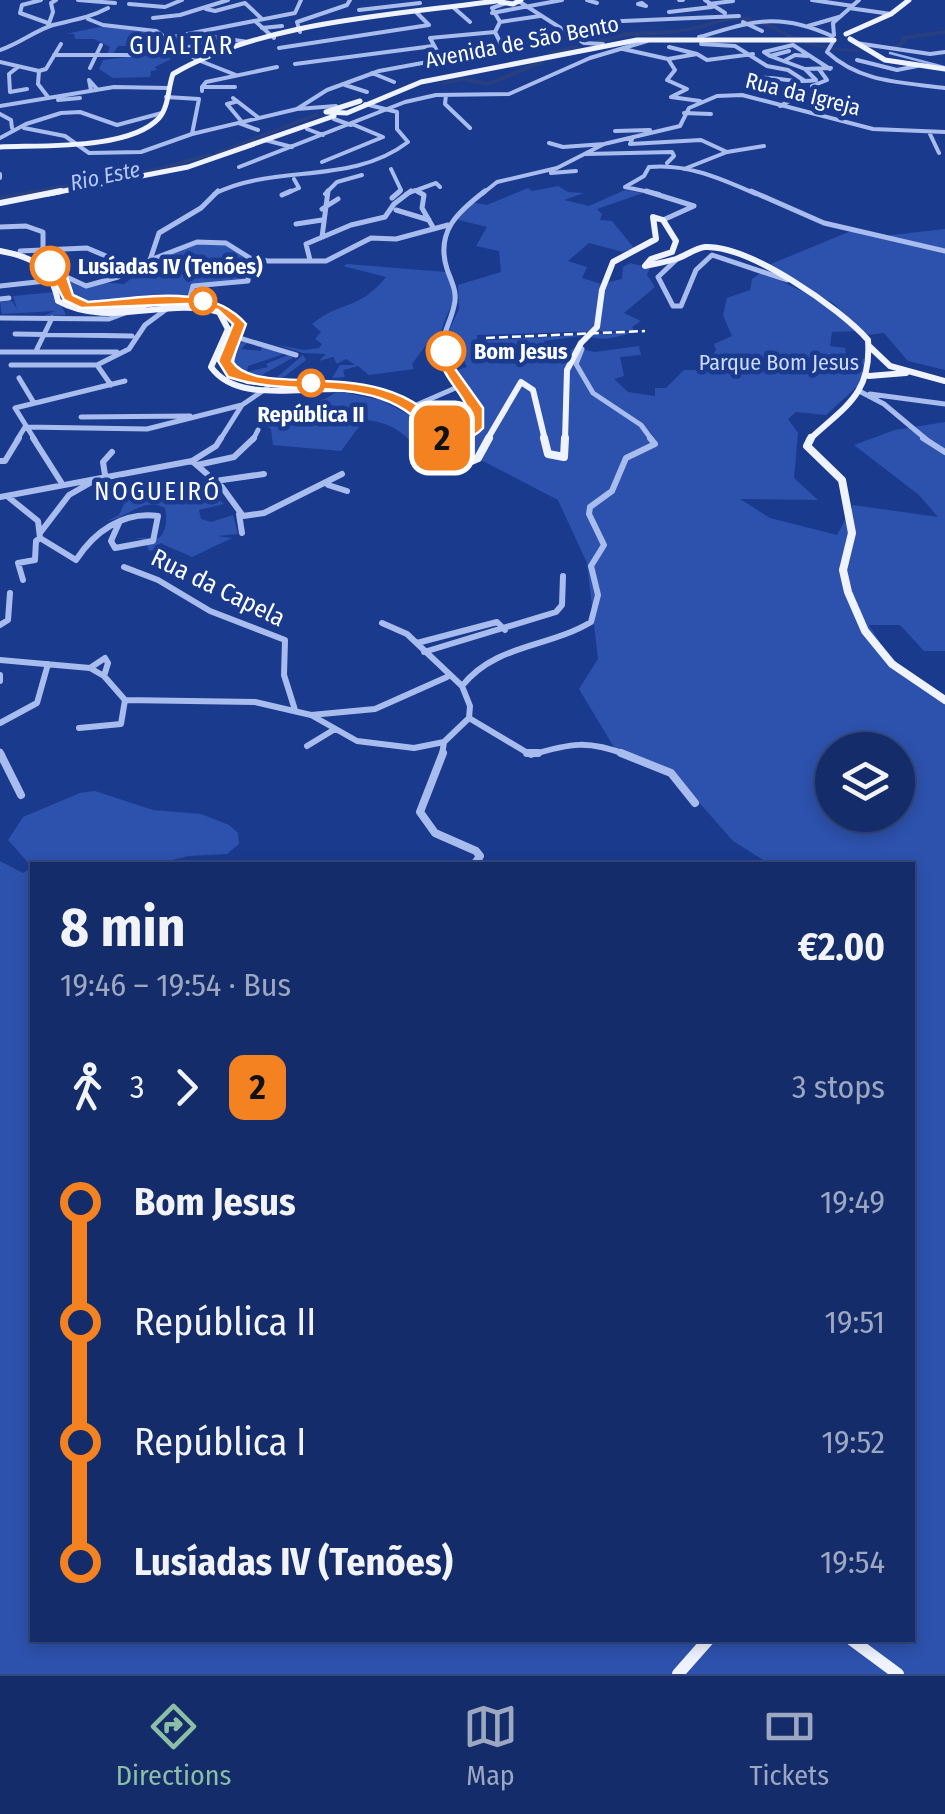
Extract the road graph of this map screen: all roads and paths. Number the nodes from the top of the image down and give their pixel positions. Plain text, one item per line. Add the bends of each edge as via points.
1 (41, 0) edge
2 (56, 0) edge
3 (78, 0) edge
4 (182, 0) edge
5 (228, 0) edge
6 (302, 0) edge
7 (332, 0) edge
8 (350, 0) edge
9 (562, 0) edge
10 (587, 0) edge
11 (812, 0) edge
12 (911, 0) edge
13 (733, 1) edge
14 (418, 2) edge
15 (492, 2) edge
16 (515, 3) edge
17 (596, 3) dead end
18 (115, 4) dead end
19 (129, 4) dead end
20 (709, 4) edge
21 (856, 4) edge
22 (108, 8) dead end
23 (201, 8) junction
24 (331, 8) junction
25 (454, 8) junction
26 (359, 10) dead end
27 (432, 11) junction
28 (668, 12) dead end
29 (492, 13) junction
30 (417, 14) junction
31 (627, 14) dead end
32 (731, 15) junction
33 (540, 16) junction
34 (881, 16) junction
35 (839, 17) junction
36 (152, 18) dead end
37 (88, 19) junction
38 (262, 19) junction
39 (255, 21) junction
40 (633, 21) junction
41 (764, 21) junction
42 (470, 22) dead end
43 (500, 22) junction
44 (743, 22) junction
45 (48, 24) junction
46 (282, 26) dead end
47 (808, 26) junction
48 (262, 28) junction
49 (762, 31) dead end
50 (300, 32) junction
51 (495, 32) junction
52 (714, 33) junction
53 (568, 34) junction
54 (206, 36) junction
55 (167, 38) junction
56 (221, 38) junction
57 (721, 38) junction
58 (272, 39) junction
59 (841, 39) junction
60 (698, 41) junction
61 (248, 42) dead end
62 (61, 44) dead end
63 (103, 46) dead end
64 (432, 46) junction
65 (582, 46) junction
66 (668, 47) dead end
67 (279, 48) junction
68 (0, 50) edge
69 (179, 50) junction
70 (497, 50) junction
71 (620, 50) junction
72 (789, 51) dead end
73 (945, 52) edge
74 (286, 54) dead end
75 (697, 54) junction
76 (753, 54) junction
77 (54, 55) junction
78 (99, 55) junction
79 (136, 55) dead end
80 (770, 56) junction
81 (197, 59) junction
82 (668, 59) junction
83 (707, 60) junction
84 (811, 60) junction
85 (857, 60) dead end
86 (314, 61) junction
87 (445, 61) junction
88 (0, 62) edge
89 (783, 63) junction
90 (295, 64) dead end
91 (909, 65) junction
92 (413, 66) junction
93 (18, 67) junction
94 (277, 67) dead end
95 (776, 67) junction
96 (845, 67) junction
97 (46, 68) junction
98 (92, 68) dead end
99 (802, 68) junction
100 (830, 68) junction
101 (945, 68) edge
102 (460, 69) dead end
103 (724, 69) dead end
104 (819, 69) junction
105 (39, 71) junction
106 (319, 73) dead end
107 (372, 73) junction
108 (236, 75) junction
109 (427, 76) dead end
110 (805, 80) dead end
111 (394, 82) dead end
112 (345, 85) junction
113 (812, 86) dead end
114 (234, 87) dead end
115 (202, 88) junction
116 (945, 88) edge
117 (27, 89) dead end
118 (10, 92) junction
119 (367, 92) dead end
120 (0, 93) edge
121 (318, 94) junction
122 (166, 95) junction
123 (446, 95) junction
124 (80, 98) dead end
125 (49, 99) junction
126 (200, 99) junction
127 (61, 100) junction
128 (700, 101) junction
129 (366, 104) dead end
130 (339, 105) junction
131 (0, 106) edge
132 (316, 106) junction
133 (777, 106) junction
134 (297, 108) junction
135 (391, 108) junction
136 (66, 110) junction
137 (326, 111) junction
138 (353, 112) junction
139 (162, 113) junction
140 (684, 113) junction
141 (0, 114) edge
142 (710, 114) dead end
143 (338, 116) junction
144 (259, 118) junction
145 (366, 119) junction
146 (242, 121) junction
147 (351, 124) junction
148 (12, 128) junction
149 (24, 128) junction
150 (470, 128) dead end
151 (307, 129) dead end
152 (258, 130) dead end
153 (615, 132) dead end
154 (660, 132) junction
155 (945, 132) edge
156 (192, 134) junction
157 (930, 134) junction
158 (323, 135) junction
159 (633, 137) junction
160 (0, 138) edge
161 (275, 139) junction
162 (72, 142) junction
163 (549, 143) dead end
164 (604, 144) junction
165 (764, 146) dead end
166 (0, 147) edge
167 (292, 147) junction
168 (728, 152) junction
169 (940, 153) dead end
170 (584, 154) junction
171 (322, 162) dead end
172 (667, 163) junction
173 (239, 167) dead end
174 (391, 169) dead end
175 (684, 169) junction
176 (576, 171) dead end
177 (542, 173) junction
178 (362, 174) dead end
179 (294, 179) junction
180 (440, 187) dead end
181 (415, 190) junction
182 (282, 195) dead end
183 (338, 199) dead end
184 (0, 202) edge
185 (393, 208) junction
186 (322, 209) junction
187 (322, 220) junction
188 (429, 220) junction
189 (664, 220) junction
190 (296, 224) dead end
191 (448, 225) junction
192 (0, 227) edge
193 (434, 228) junction
194 (322, 237) junction
195 (0, 249) edge
196 (43, 250) junction
197 (945, 251) edge
198 (18, 253) junction
199 (250, 258) junction
200 (677, 259) junction
201 (150, 260) junction
202 (310, 260) junction
203 (132, 267) junction
204 (55, 276) junction
205 (787, 280) junction
206 (0, 286) edge
207 (66, 294) junction
208 (56, 296) junction
209 (190, 297) dead end
210 (9, 298) dead end
211 (0, 299) edge
212 (172, 306) junction
213 (128, 310) junction
214 (67, 315) junction
215 (0, 318) edge
216 (52, 318) junction
217 (15, 334) dead end
218 (43, 335) junction
219 (132, 336) dead end
220 (235, 340) junction
221 (869, 343) junction
222 (578, 348) junction
223 (36, 351) junction
224 (0, 352) edge
225 (118, 352) dead end
226 (296, 354) dead end
227 (10, 365) dead end
228 (97, 366) junction
229 (920, 374) junction
230 (870, 376) junction
231 (19, 378) dead end
232 (125, 381) dead end
233 (945, 381) edge
234 (111, 384) junction
235 (460, 386) junction
236 (261, 389) junction
237 (861, 392) junction
238 (34, 403) junction
239 (242, 404) junction
240 (945, 404) edge
241 (414, 409) junction
242 (163, 415) junction
243 (200, 416) junction
244 (81, 418) dead end
245 (170, 424) junction
246 (25, 427) junction
247 (258, 430) dead end
248 (439, 441) junction
249 (112, 452) dead end
250 (945, 452) edge
251 (0, 461) edge
252 (194, 463) junction
253 (264, 474) dead end
254 (342, 474) dead end
255 (105, 475) junction
256 (216, 480) junction
257 (61, 482) junction
258 (313, 488) junction
259 (346, 490) dead end
260 (3, 497) edge
261 (239, 514) junction
262 (119, 523) junction
263 (242, 533) dead end
264 (40, 535) junction
265 (124, 567) dead end
266 (562, 576) dead end
267 (23, 580) dead end
268 (10, 594) dead end
269 (382, 623) dead end
270 (0, 625) edge
271 (505, 630) junction
272 (417, 643) junction
273 (424, 652) junction
274 (0, 660) edge
275 (48, 664) junction
276 (90, 668) junction
277 (104, 676) junction
278 (447, 677) junction
279 (462, 686) junction
280 (125, 700) junction
281 (945, 700) edge
282 (295, 710) junction
283 (311, 715) junction
284 (470, 718) junction
285 (0, 723) edge
286 (79, 728) dead end
287 (334, 729) junction
288 (444, 742) junction
289 (308, 746) dead end
290 (0, 752) edge
291 (22, 795) dead end
292 (694, 803) dead end
293 (476, 862) dead end
294 (706, 1642) edge
295 (855, 1642) edge
296 (678, 1674) edge
297 (898, 1674) edge

1 - 45 street via 22,5 20,13
2 - 45 street
3 - 18 street
4 - 19 street via 165,7
5 - 23 street
6 - 38 street via 295,13
7 - 24 street
8 - 24 street
9 - 16 street
10 - 17 street
11 - 21 street
12 - 34 main road
12 - 59 main road via 904,10
13 - 20 street
14 - 26 street
14 - 27 street
15 - 16 main road
15 - 25 main road
16 - 29 street
16 - 29 street via 493,6
16 - 33 street
20 - 28 street
20 - 32 street
21 - 34 street
21 - 35 street
22 - 37 street
23 - 36 street
23 - 38 street via 244,3
24 - 50 street via 297,22
25 - 27 main road
25 - 42 street
27 - 30 main road
29 - 43 street
30 - 50 main road
30 - 67 street via 429,25
31 - 40 street
32 - 40 street
32 - 41 street
33 - 43 street
33 - 53 street
34 - 59 main road
35 - 47 street
35 - 59 street via 832,24
37 - 45 street
37 - 55 street via 100,26 154,29
38 - 39 street
39 - 48 street
39 - 54 street
40 - 53 street via 597,22
41 - 44 street
41 - 47 street
43 - 51 street
44 - 49 street
44 - 52 street
45 - 68 street
46 - 48 street
47 - 59 street
48 - 58 street
50 - 58 main road
51 - 64 street via 430,38
51 - 70 street
52 - 57 street
52 - 60 street
53 - 65 street
53 - 70 street
54 - 55 street
54 - 56 street
55 - 69 street
56 - 61 street
56 - 69 street
57 - 59 main road, Avenida de São Bento
57 - 59 main road, Avenida de São Bento
57 - 60 main road, Avenida de São Bento
58 - 67 street
58 - 81 main road
59 - 73 street
59 - 91 main road
59 - 96 street via 826,52
60 - 65 main road, Avenida de São Bento via 644,37
60 - 71 street via 650,41
60 - 76 street
60 - 138 main road, Avenida de São Bento via 637,40 430,80
62 - 77 street
63 - 78 street
64 - 86 street
64 - 87 street
65 - 130 main road, Avenida de São Bento
66 - 75 street
67 - 74 street
69 - 81 street
70 - 87 street
71 - 82 street
71 - 123 street via 516,92
72 - 80 street
75 - 82 street
75 - 83 street
76 - 83 street
76 - 95 street
77 - 78 street
77 - 97 street
78 - 79 street
78 - 98 street
80 - 84 street via 766,51 789,45
80 - 89 street
81 - 108 street
81 - 122 main road via 173,74
82 - 128 street via 675,70 668,81 687,88 671,97
83 - 103 street
84 - 89 street via 795,55
84 - 99 street
84 - 100 street
85 - 91 street via 898,70
86 - 90 street
86 - 106 street
87 - 92 street
87 - 102 street
88 - 93 street
89 - 95 street
89 - 99 street
91 - 101 main road
92 - 107 street
92 - 109 street
93 - 97 street
93 - 105 street
93 - 118 street via 9,74
94 - 108 street
95 - 110 street
96 - 100 street
96 - 116 street via 889,84
97 - 105 street
99 - 104 street
99 - 133 street via 816,80 799,84 766,74 747,80 793,98
100 - 104 street
104 - 113 street via 827,80
105 - 125 street via 38,84
107 - 111 street
107 - 112 street
108 - 115 street
112 - 119 street
112 - 121 street
114 - 115 street
115 - 126 street
117 - 118 street
118 - 120 street
121 - 130 street
121 - 134 street
122 - 125 street via 158,88 114,87
122 - 126 street
122 - 139 main road
123 - 135 street
123 - 150 street via 445,104
124 - 127 street
125 - 127 street
125 - 131 street
126 - 156 street
127 - 136 street
128 - 133 street, Rua da Igreja via 735,94
128 - 140 street
129 - 135 street
130 - 132 street
130 - 137 main road, Avenida de São Bento
130 - 138 main road
132 - 134 street
132 - 137 street
133 - 157 street, Rua da Igreja via 873,129
134 - 144 street
135 - 145 street
135 - 179 street via 407,139 404,146 344,170
136 - 139 street via 116,125
136 - 149 street
137 - 143 main road
137 - 184 main road, Avenida de São Bento via 184,166
138 - 143 main road, Avenida de São Bento
138 - 145 street
139 - 162 main road via 132,132
140 - 142 street
140 - 154 street via 680,126
141 - 148 street via 12,120
143 - 147 street
143 - 161 main road, Avenida de São Bento
144 - 146 street
144 - 146 street via 234,100 227,104
145 - 147 street
146 - 152 street
146 - 156 street
147 - 158 street
147 - 171 street via 382,136
148 - 149 street
148 - 160 street
149 - 162 street
151 - 158 street
153 - 154 street
154 - 159 street
155 - 157 street, Rua da Igreja
156 - 162 street via 126,154 82,151
157 - 169 street
158 - 167 street
159 - 164 street
159 - 168 street via 630,144 701,140
161 - 167 street
161 - 184 main road, Avenida de São Bento via 188,167
162 - 166 main road
163 - 164 street
164 - 170 street
165 - 168 street
167 - 173 street
168 - 175 street
170 - 172 street via 672,152
170 - 177 street
172 - 175 street
172 - 189 street via 649,167 626,187 694,206
174 - 185 street via 401,190 388,201
175 - 197 street via 837,226
176 - 177 street
177 - 191 street via 497,182 460,207
178 - 186 street via 337,182
179 - 182 street via 298,188
179 - 201 street via 252,180 216,192 163,228
180 - 181 street
181 - 185 street
181 - 188 street via 424,194
183 - 186 street
185 - 188 street
185 - 194 street via 385,218
186 - 187 street
187 - 190 street
187 - 194 street
188 - 193 street
189 - 200 main road via 675,234 674,249 645,264
189 - 222 main road via 651,218 653,241 613,262 596,327
191 - 193 street
191 - 235 street via 444,249 455,305 444,329 445,363
192 - 196 street via 43,232
193 - 202 street via 371,238 336,259
194 - 202 street via 306,244
195 - 198 main road
196 - 198 street
196 - 203 street via 86,248
198 - 204 main road
199 - 201 street via 226,243 204,242
199 - 202 street
199 - 209 street via 248,281 193,286
200 - 205 main road via 713,248
200 - 205 street via 658,277 673,306 681,306 703,259 712,256
201 - 203 street
203 - 204 street via 86,286
204 - 206 street
204 - 207 main road
204 - 208 main road
205 - 221 main road via 830,304
207 - 208 main road
207 - 213 main road via 86,306
208 - 214 main road
210 - 211 street
212 - 213 main road
212 - 228 street via 144,326 129,349
212 - 236 main road via 208,310 226,320 227,334 211,367 224,382
213 - 214 main road
213 - 220 main road via 176,300 209,302 237,318
214 - 216 street
215 - 216 street
216 - 218 street
217 - 218 street
218 - 219 street
218 - 223 street
220 - 226 street
220 - 236 main road via 228,368
221 - 229 main road via 890,366
221 - 230 main road
222 - 248 main road via 568,370 564,457 548,454 533,390 521,382 478,458 448,464
222 - 279 street via 576,364 592,392 656,444 626,458 612,491 590,507 604,545 591,566 598,594 592,622 487,660
223 - 224 street
223 - 225 street
227 - 228 street
228 - 234 street
229 - 230 main road
229 - 233 main road
230 - 237 main road
231 - 238 street
232 - 234 street
234 - 238 street
235 - 241 street
235 - 248 street via 476,408 476,428
236 - 239 street
236 - 241 main road via 352,385
237 - 240 street
237 - 250 street
237 - 281 main road via 806,444 842,480 852,531 843,569 862,626 916,686
238 - 246 street via 14,408
239 - 243 street
239 - 252 street via 216,446
241 - 248 main road
242 - 243 street
242 - 244 street
242 - 245 street
243 - 245 street
245 - 246 street via 147,430
246 - 251 street
246 - 257 street
247 - 252 street via 250,446 229,461
249 - 255 street via 103,462
252 - 255 street
252 - 256 street
253 - 256 street
254 - 258 street
255 - 257 street
255 - 264 street via 69,495
256 - 261 street
257 - 260 street
258 - 259 street via 334,484
258 - 261 street via 264,513
260 - 264 street via 38,521
261 - 263 street
262 - 262 street via 142,515 158,516 153,541 115,548 111,541
262 - 264 street via 90,540 76,560
264 - 267 street via 35,560 18,563
265 - 282 street, Rua da Capela via 285,640 284,675
266 - 271 street via 556,612
268 - 270 street via 8,620
269 - 272 street via 405,629
271 - 272 street via 498,622
271 - 273 street
272 - 273 street
273 - 278 street
274 - 275 street
275 - 276 street
275 - 285 street via 36,703
276 - 277 street
276 - 277 street via 105,658
277 - 280 street
278 - 279 street
278 - 283 street via 376,709
279 - 284 street
280 - 282 street via 234,701
280 - 286 street via 121,724
282 - 283 street
283 - 287 street
284 - 288 street
284 - 292 street via 536,756 571,743 601,745 671,774
287 - 288 street via 386,745 428,748
287 - 289 street
288 - 293 street via 446,752 420,812 436,832 476,851
290 - 291 street
294 - 296 main road
295 - 297 main road

